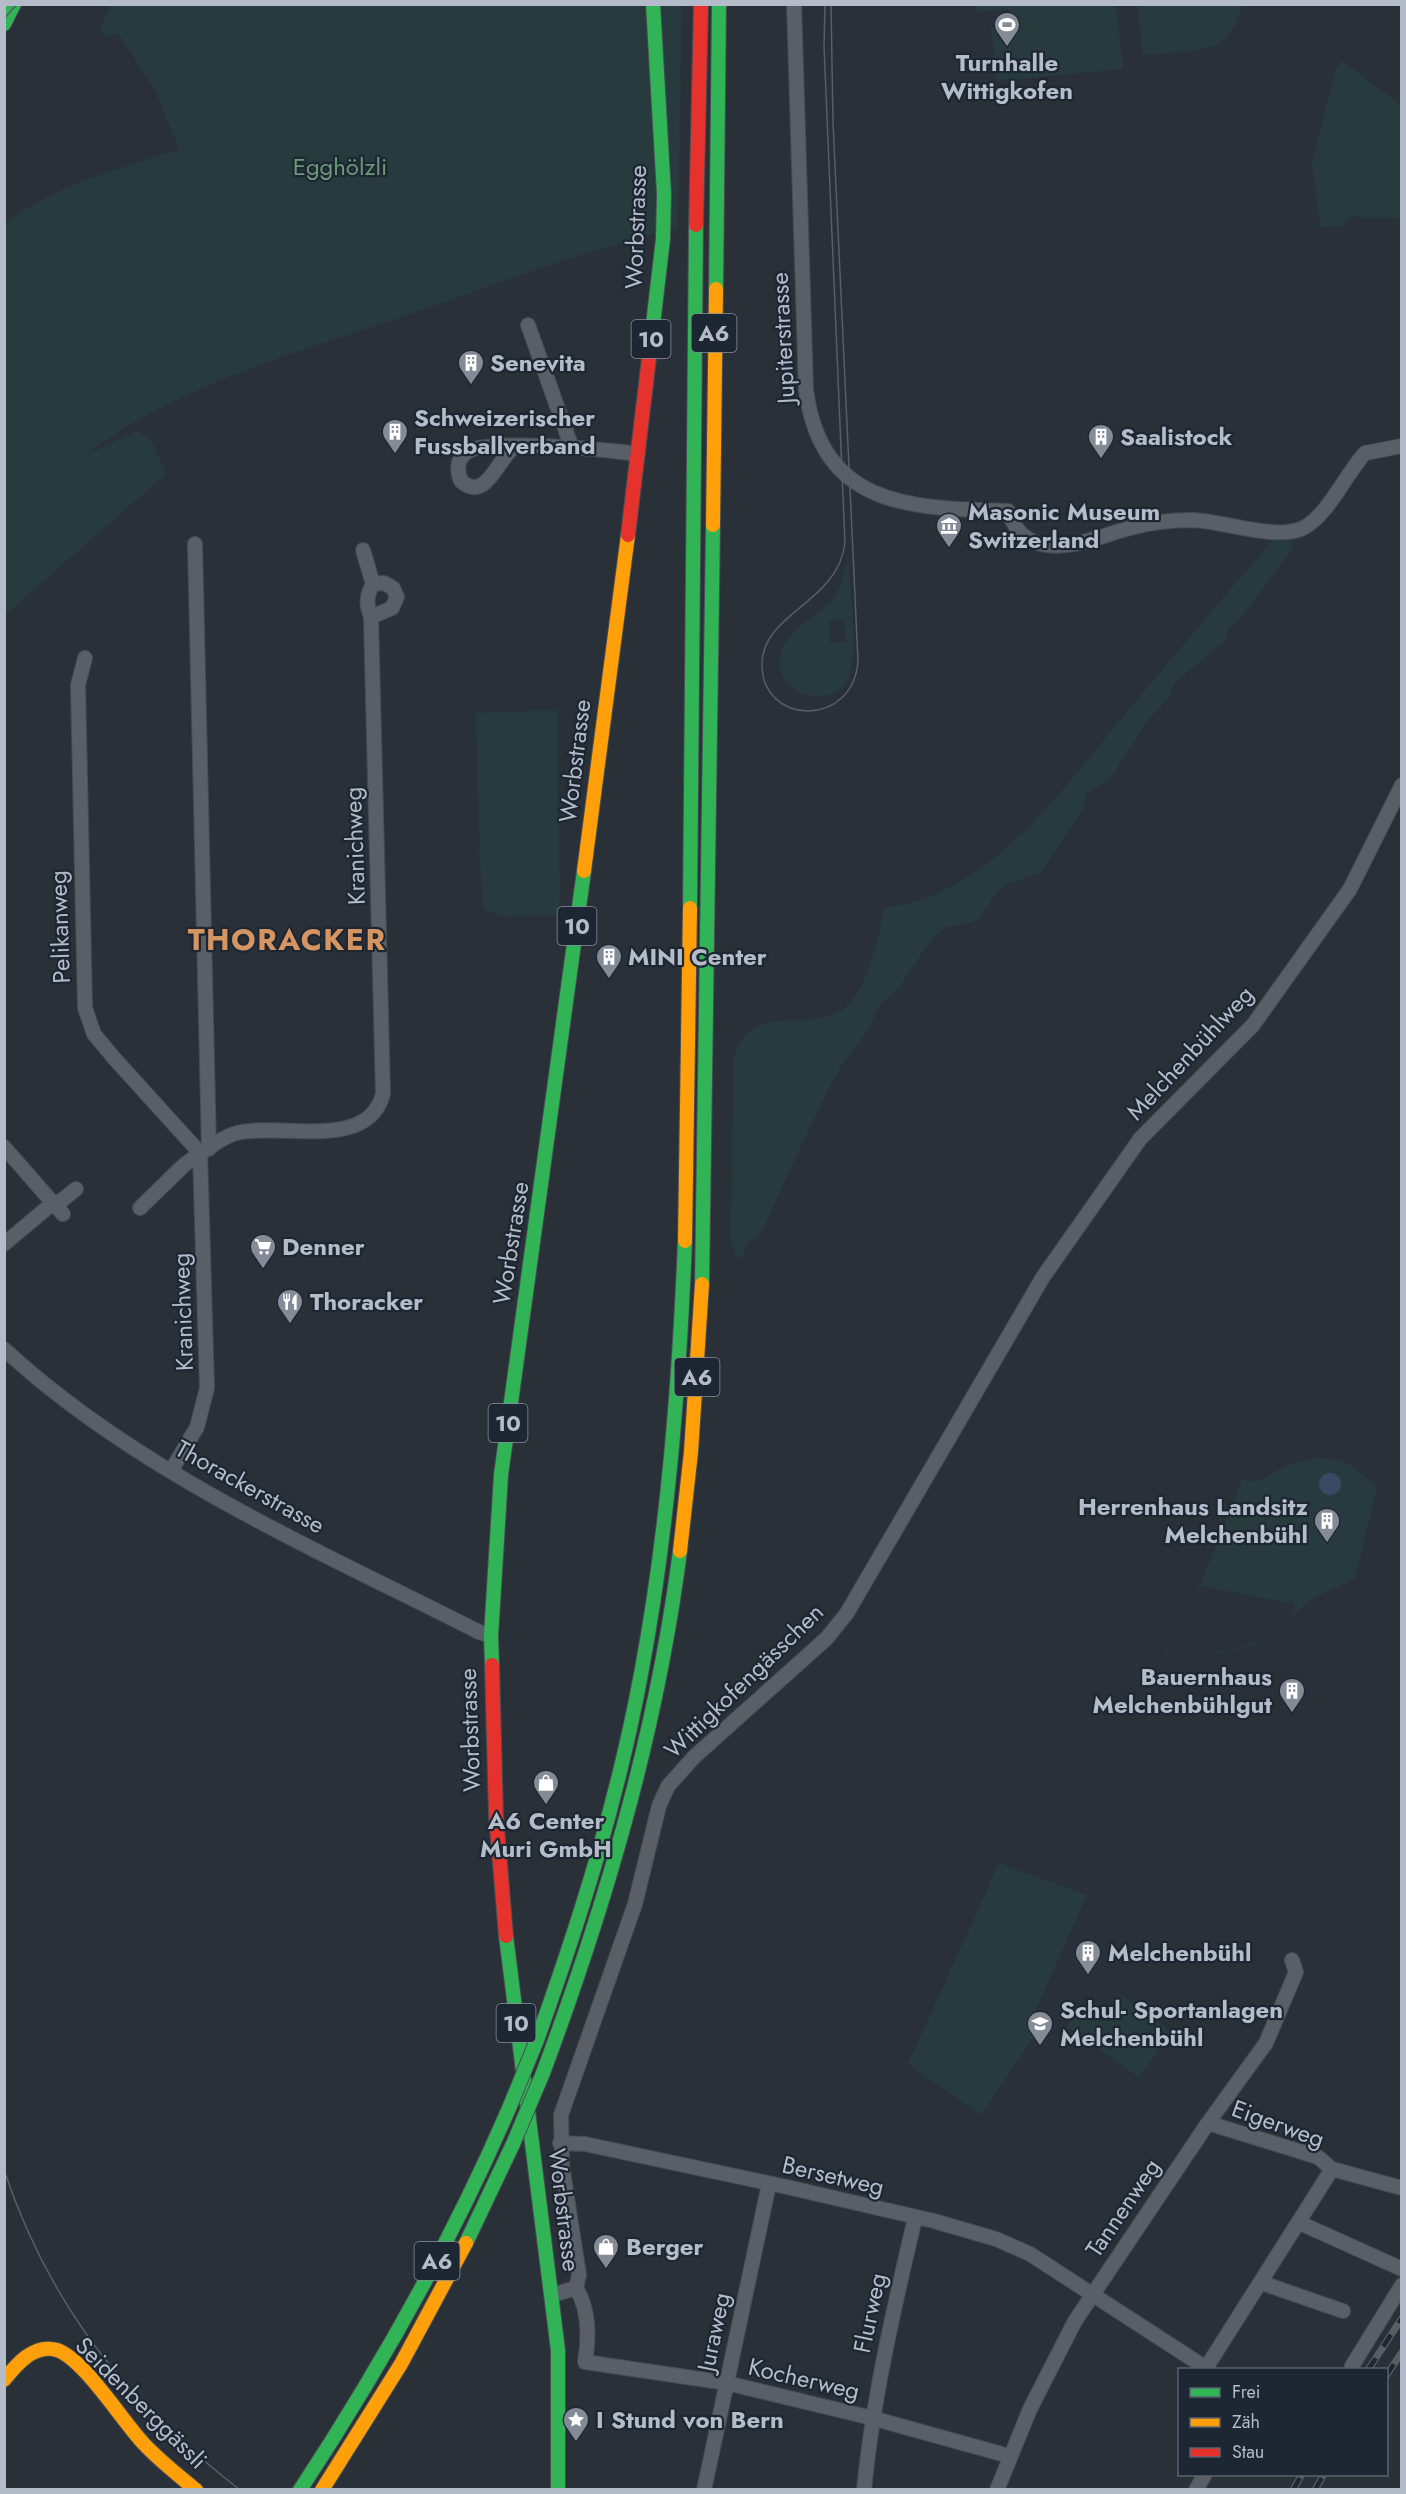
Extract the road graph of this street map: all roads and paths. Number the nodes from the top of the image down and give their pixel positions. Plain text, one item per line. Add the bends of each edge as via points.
1 (14, 4) edge
2 (653, 4) edge
3 (700, 4) edge
4 (719, 4) edge
5 (794, 4) edge
6 (4, 24) edge
7 (528, 325) dead end
8 (1399, 443) edge
9 (514, 447) dead end
10 (572, 448) junction
11 (639, 454) junction
12 (195, 544) dead end
13 (363, 550) dead end
14 (373, 584) junction
15 (371, 617) junction
16 (85, 658) dead end
17 (1401, 785) edge
18 (4, 1147) edge
19 (204, 1151) junction
20 (76, 1189) dead end
21 (53, 1203) junction
22 (140, 1208) dead end
23 (63, 1214) dead end
24 (4, 1244) edge
25 (1020, 1315) joint
26 (4, 1349) edge
27 (171, 1471) junction
28 (491, 1636) junction
29 (1292, 1960) dead end
30 (1208, 2123) junction
31 (560, 2143) junction
32 (1332, 2169) junction
33 (769, 2184) junction
34 (1401, 2188) edge
35 (915, 2218) junction
36 (1300, 2223) junction
37 (1401, 2269) edge
38 (1262, 2283) junction
39 (1401, 2285) edge
40 (576, 2288) junction
41 (1092, 2294) junction
42 (552, 2295) junction
43 (1343, 2311) dead end
44 (1352, 2366) dead end
45 (1205, 2368) edge
46 (1208, 2368) edge
47 (4, 2380) edge
48 (727, 2383) junction
49 (872, 2418) junction
50 (1009, 2456) junction
51 (1204, 2476) edge
52 (196, 2490) edge
53 (300, 2490) edge
54 (322, 2490) edge
55 (558, 2490) edge
56 (704, 2490) edge
57 (864, 2490) edge
58 (997, 2490) edge
59 (1196, 2490) edge

1 - 6 main road
2 - 11 main road, Worbstrasse / 10 via 664,225
3 - 53 main road, A6, bridge via 688,1128 676,1410 661,1556 630,1728 588,1891 537,2040 473,2189 429,2276 353,2409
4 - 54 main road, A6, bridge via 706,1139 692,1440 673,1597 644,1751 596,1924 543,2073 436,2302
5 - 8 street, Jupiterstrasse via 806,390 819,443 853,482 915,505 1008,511 1018,532 1046,545 1076,544 1161,521 1197,520 1287,533 1304,528 1319,516 1365,453
7 - 10 street
9 - 10 street
10 - 11 street
11 - 28 main road, Worbstrasse / 10 via 504,1452
12 - 19 street, Kranichweg
13 - 14 street
14 - 15 street, Kranichweg via 367,594
14 - 15 street via 393,588 397,597 392,608
15 - 19 street, Kranichweg via 384,1075 381,1102 372,1117 355,1127 238,1133
16 - 19 street, Pelikanweg via 78,684 86,1008 94,1034
17 - 25 street, Melchenbühlweg via 1350,889 1253,1025 1140,1139
18 - 21 street
19 - 22 street
19 - 27 street, Kranichweg via 206,1398 197,1427
20 - 21 street
21 - 23 street
21 - 24 street
25 - 31 street, Wittigkofengässchen via 847,1613 827,1638 694,1757 668,1786 659,1806 635,1904 561,2115
26 - 27 street, Thorackerstrasse via 67,1404
27 - 28 street, Thorackerstrasse via 289,1536
28 - 42 main road, Worbstrasse / 10 via 494,1786 502,1898
29 - 30 street, Tannenweg via 1296,1972 1266,2043
30 - 32 street, Eigerweg via 1318,2157
30 - 41 street, Tannenweg
31 - 33 street, Bersetweg via 585,2144
31 - 40 street via 579,2275
32 - 34 street, Eigerweg
32 - 36 street, Eigerweg
33 - 35 street, Bersetweg
33 - 48 street, Juraweg
35 - 41 street, Bersetweg via 966,2229 1013,2246
35 - 49 street, Flurweg
36 - 37 street
36 - 38 street, Eigerweg
38 - 43 street
38 - 46 street, Eigerweg
39 - 44 street
40 - 42 street
40 - 48 street, Kocherweg via 584,2304 585,2362
41 - 45 street, Bersetweg
41 - 50 street, Tannenweg via 1059,2350
42 - 55 main road, Worbstrasse / 10 via 560,2373
47 - 52 main road, Seidenberggässli via 27,2355 36,2351 55,2350 72,2359 145,2445
48 - 49 street, Kocherweg
48 - 56 street, Juraweg
49 - 50 street, Kocherweg
49 - 57 street, Flurweg
50 - 58 street, Tannenweg
51 - 59 street

